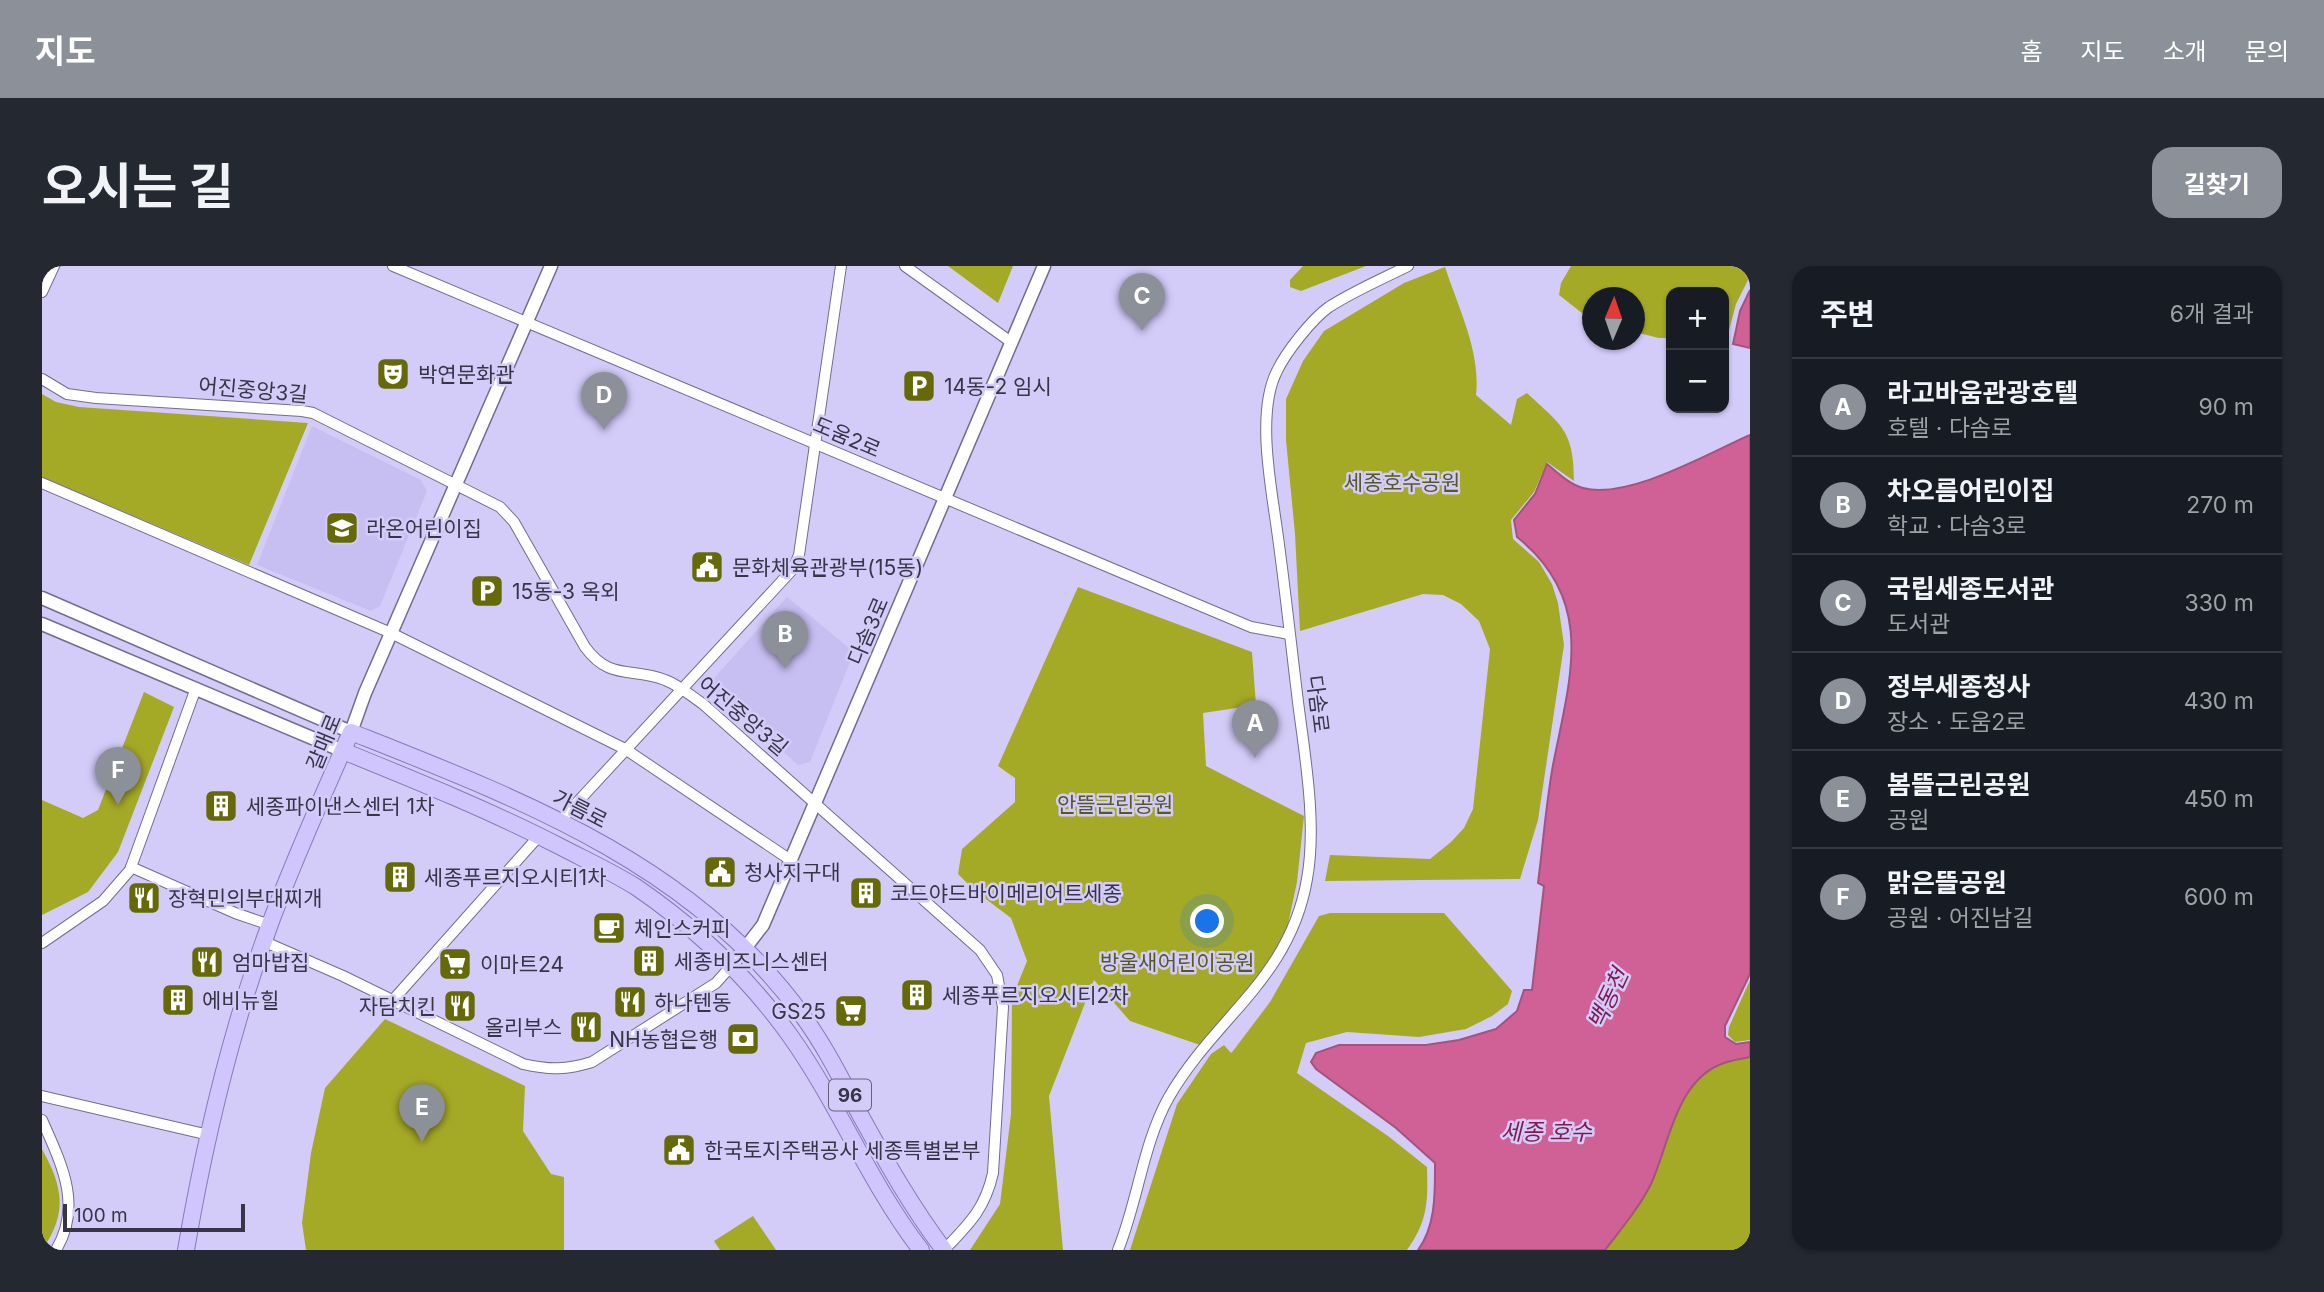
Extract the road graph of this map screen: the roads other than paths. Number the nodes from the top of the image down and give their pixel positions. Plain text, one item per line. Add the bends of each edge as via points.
1 (54, 266) edge
2 (393, 266) edge
3 (551, 266) edge
4 (842, 266) edge
5 (905, 266) edge
6 (1044, 266) edge
7 (1408, 266) edge
8 (42, 292) edge
9 (526, 323) junction
10 (1011, 342) junction
11 (42, 379) edge
12 (814, 444) junction
13 (42, 483) edge
14 (457, 485) junction
15 (944, 499) junction
16 (42, 598) edge
17 (42, 624) edge
18 (391, 633) junction
19 (1289, 634) junction
20 (196, 688) junction
21 (682, 689) junction
22 (351, 732) junction
23 (625, 749) junction
24 (343, 751) junction
25 (815, 804) junction
26 (561, 821) junction
27 (540, 836) junction
28 (792, 861) junction
29 (131, 867) junction
30 (270, 925) junction
31 (264, 942) junction
32 (42, 943) edge
33 (747, 948) junction
34 (732, 965) junction
35 (393, 1000) junction
36 (42, 1096) edge
37 (42, 1120) edge
38 (209, 1135) junction
39 (56, 1250) edge
40 (186, 1250) edge
41 (921, 1250) edge
42 (944, 1250) edge
43 (1118, 1250) edge

1 - 8 street
2 - 9 street, 도움2로
3 - 9 street, 갈매로
4 - 12 street
5 - 10 street
6 - 10 street, 다솜3로
7 - 19 street, 다솜로 via 1326,309 1275,374 1266,422
9 - 12 street, 도움2로
9 - 14 street, 갈매로
10 - 15 street, 다솜3로
11 - 14 street, 어진중앙3길 via 67,394 96,398 313,413
12 - 15 street, 도움2로
12 - 21 street via 799,555 793,569
13 - 18 street
14 - 18 street, 갈매로
14 - 21 street, 어진중앙3길 via 500,507 514,522 599,664 656,677
15 - 19 street, 도움2로 via 1251,627
15 - 25 street, 다솜3로
16 - 22 street, 가름로
17 - 20 street, 가름로
18 - 22 street, 갈매로
18 - 23 street
19 - 43 street, 다솜로 via 1310,832 1307,878 1296,920 1282,952 1251,996 1169,1098 1153,1133
20 - 24 street, 가름로
20 - 29 street
21 - 23 street
21 - 25 street, 어진중앙3길
22 - 24 main road, 갈매로
22 - 26 main road, 가름로 / 96
23 - 26 street
23 - 28 street
24 - 27 main road, 가름로 / 96
24 - 30 main road, 갈매로
25 - 28 street, 다솜3로
25 - 42 street, 어진중앙3길 via 980,950 994,968 1002,990 991,1184 981,1210
26 - 33 main road, 가름로 / 96 via 645,868
27 - 34 main road, 가름로 / 96 via 635,887
27 - 35 street
28 - 33 street, 다솜3로 via 763,925
29 - 30 street
29 - 32 street via 103,901
30 - 31 main road, 갈매로
31 - 35 street
31 - 38 main road, 갈매로
33 - 34 street, 다솜3로
33 - 42 main road, 가름로 / 96 via 828,1053 899,1185
34 - 35 street via 716,983 653,1024 592,1062 569,1069 523,1064
34 - 41 main road, 가름로 / 96 via 803,1055
36 - 38 street
37 - 39 street via 68,1186 68,1223
38 - 40 main road, 갈매로

